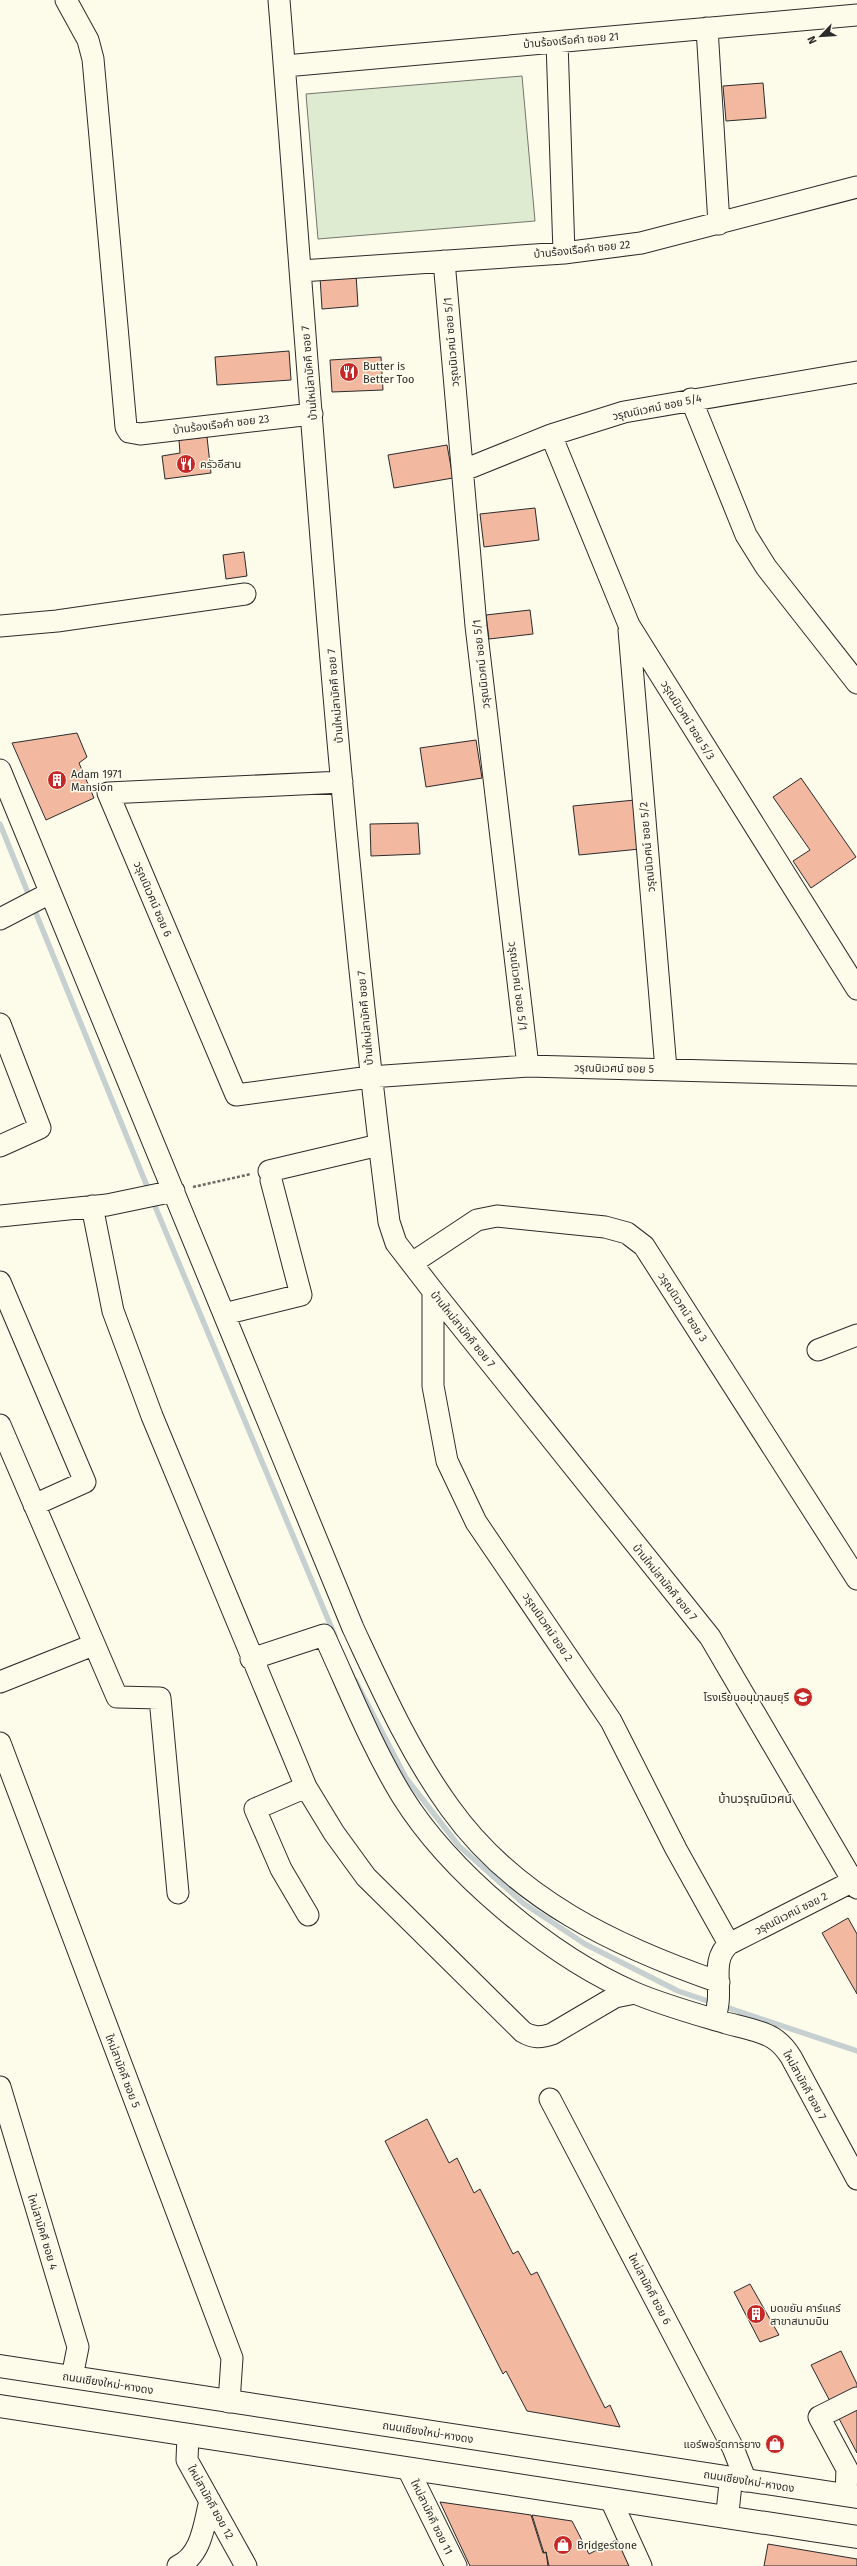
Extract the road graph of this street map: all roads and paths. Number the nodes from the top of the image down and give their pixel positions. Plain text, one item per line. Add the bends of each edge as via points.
1 (66, 0) edge
2 (279, 0) edge
3 (857, 15) edge
4 (707, 28) junction
5 (557, 42) junction
6 (284, 66) junction
7 (857, 187) edge
8 (719, 224) junction
9 (564, 253) junction
10 (444, 261) junction
11 (301, 271) junction
12 (857, 372) edge
13 (692, 399) junction
14 (312, 414) junction
15 (551, 435) junction
16 (464, 470) junction
17 (245, 594) dead end
18 (629, 625) junction
19 (0, 626) edge
20 (857, 683) edge
21 (0, 770) edge
22 (342, 782) junction
23 (50, 893) junction
24 (7, 915) edge
25 (857, 989) edge
26 (0, 1024) edge
27 (528, 1066) junction
28 (666, 1069) junction
29 (857, 1075) edge
30 (370, 1077) junction
31 (379, 1145) junction
32 (0, 1146) edge
33 (270, 1175) junction
34 (162, 1193) junction
35 (92, 1206) junction
36 (0, 1216) edge
37 (412, 1263) junction
38 (0, 1282) edge
39 (433, 1291) junction
40 (224, 1314) junction
41 (857, 1335) edge
42 (818, 1350) dead end
43 (0, 1425) edge
44 (34, 1505) junction
45 (857, 1579) edge
46 (94, 1645) junction
47 (251, 1659) junction
48 (0, 1682) edge
49 (0, 1742) edge
50 (306, 1787) junction
51 (856, 1883) edge
52 (178, 1893) dead end
53 (308, 1915) dead end
54 (729, 1944) junction
55 (635, 1993) junction
56 (717, 2002) junction
57 (0, 2087) edge
58 (550, 2099) dead end
59 (857, 2179) edge
60 (0, 2366) edge
61 (72, 2377) junction
62 (857, 2398) edge
63 (229, 2402) junction
64 (0, 2406) edge
65 (188, 2435) junction
66 (408, 2469) junction
67 (739, 2480) junction
68 (852, 2496) edge
69 (611, 2500) junction
70 (210, 2501) junction
71 (727, 2517) junction
72 (857, 2537) edge
73 (178, 2566) edge
74 (246, 2566) edge
75 (456, 2566) edge
76 (641, 2566) edge

1 - 14 street, บ้านร้องเรือคำ ซอย 23 via 88,40 93,59 124,422 129,432 140,434
2 - 6 street, บ้านใหม่สามัคคี ซอย 7
3 - 4 street, บ้านร้องเรือคำ ซอย 21
4 - 5 street, บ้านร้องเรือคำ ซอย 21
4 - 8 street
5 - 6 street, บ้านร้องเรือคำ ซอย 21
5 - 9 street
6 - 11 street, บ้านใหม่สามัคคี ซอย 7
7 - 8 street, บ้านร้องเรือคำ ซอย 22
8 - 9 street, บ้านร้องเรือคำ ซอย 22 via 641,243
9 - 10 street, บ้านร้องเรือคำ ซอย 22
10 - 11 street, บ้านร้องเรือคำ ซอย 22
10 - 16 street, วรุณนิเวศน์ ซอย 5/1
11 - 14 street, บ้านใหม่สามัคคี ซอย 7
12 - 13 street, วรุณนิเวศน์ ซอย 5/4
13 - 15 street, วรุณนิเวศน์ ซอย 5/4 via 624,412
13 - 20 street via 746,535 766,567
14 - 22 street, บ้านใหม่สามัคคี ซอย 7
15 - 16 street, วรุณนิเวศน์ ซอย 5/4
15 - 18 street, วรุณนิเวศน์ ซอย 5/3
16 - 27 street, วรุณนิเวศน์ ซอย 5/1 via 476,626
17 - 19 street via 57,621
18 - 25 street, วรุณนิเวศน์ ซอย 5/3
18 - 28 street, วรุณนิเวศน์ ซอย 5/2
21 - 23 street
22 - 30 street, บ้านใหม่สามัคคี ซอย 7
22 - 30 street, วรุณนิเวศน์ ซอย 6 via 108,793 236,1095
23 - 24 street
23 - 34 street
26 - 32 street via 40,1128
27 - 28 street, วรุณนิเวศน์ ซอย 5
27 - 30 street, วรุณนิเวศน์ ซอย 5
28 - 29 street, วรุณนิเวศน์ ซอย 5
30 - 31 street, บ้านใหม่สามัคคี ซอย 7
31 - 33 street
31 - 37 street, บ้านใหม่สามัคคี ซอย 7 via 389,1222 396,1243
33 - 34 path
33 - 40 street via 301,1295
34 - 35 street
34 - 40 street
35 - 36 street
35 - 47 street via 112,1311
37 - 39 street, บ้านใหม่สามัคคี ซอย 7
37 - 45 street, วรุณนิเวศน์ ซอย 3 via 477,1220 497,1216 605,1227 627,1233 644,1246
38 - 44 street via 85,1482
39 - 51 street, บ้านใหม่สามัคคี ซอย 7 via 710,1637
39 - 54 street, วรุณนิเวศน์ ซอย 2 via 433,1386 447,1461 476,1522 612,1721 676,1848
40 - 56 street via 353,1628 394,1715 422,1766 451,1810 476,1840 504,1867 574,1919 640,1953
41 - 42 street
43 - 44 street
44 - 46 street
46 - 48 street
46 - 52 street via 117,1697 160,1698
47 - 50 street
47 - 55 street, ใหม่สามัคคี ซอย 7 via 324,1635 380,1757 410,1808 432,1835 492,1897 534,1932 581,1963
49 - 63 street, ใหม่สามัคคี ซอย 5 via 232,2358
50 - 53 street via 255,1808 281,1869
50 - 55 street via 334,1833 366,1877 523,2032 530,2036 544,2036 615,1997
51 - 54 street, วรุณนิเวศน์ ซอย 2
54 - 56 street, วรุณนิเวศน์ ซอย 2 via 718,1958
55 - 56 street, ใหม่สามัคคี ซอย 7
56 - 59 street, ใหม่สามัคคี ซอย 7 via 783,2046
57 - 61 street, ใหม่สามัคคี ซอย 4 via 78,2346
58 - 67 street, ใหม่สามัคคี ซอย 6 via 733,2448
60 - 61 main road, ถนนเชียงใหม่-หางดง
61 - 63 main road, ถนนเชียงใหม่-หางดง
62 - 68 street via 819,2417 847,2469
63 - 67 main road, ถนนเชียงใหม่-หางดง
64 - 65 main road
65 - 66 main road
65 - 70 street, ใหม่สามัคคี ซอย 12 via 187,2460
66 - 69 main road
66 - 75 street, ใหม่สามัคคี ซอย 11
67 - 68 main road, ถนนเชียงใหม่-หางดง
67 - 71 main road
69 - 71 main road
69 - 76 street
70 - 73 street via 196,2550
70 - 74 street, ใหม่สามัคคี ซอย 12
71 - 72 main road

